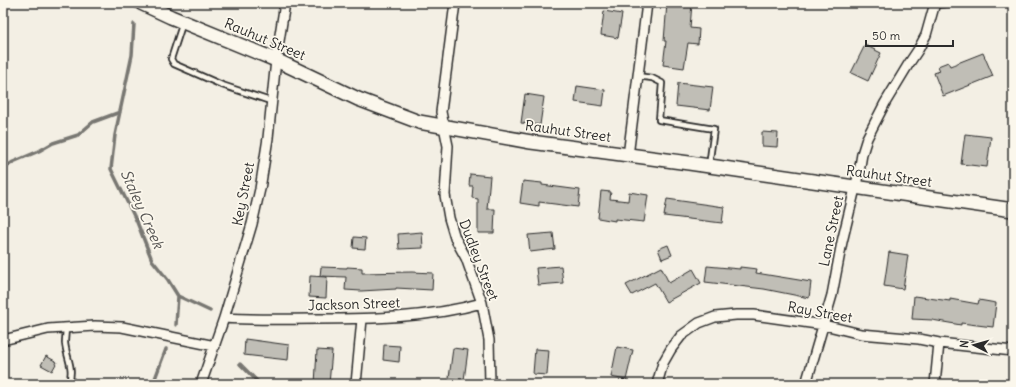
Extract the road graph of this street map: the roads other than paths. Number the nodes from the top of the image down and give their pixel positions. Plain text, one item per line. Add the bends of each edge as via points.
1 (141, 3) edge
2 (285, 3) edge
3 (455, 3) edge
4 (647, 3) edge
5 (962, 3) edge
6 (934, 4) edge
7 (183, 22) junction
8 (276, 60) junction
9 (638, 76) junction
10 (272, 102) junction
11 (443, 127) junction
12 (628, 156) junction
13 (709, 166) junction
14 (854, 188) junction
15 (1013, 210) edge
16 (482, 303) junction
17 (224, 318) junction
18 (362, 319) junction
19 (824, 325) junction
20 (66, 327) junction
21 (3, 340) edge
22 (939, 343) junction
23 (215, 346) junction
24 (1013, 351) edge
25 (69, 384) edge
26 (201, 384) edge
27 (356, 384) edge
28 (490, 384) edge
29 (657, 384) edge
30 (806, 384) edge
31 (935, 384) edge

1 - 7 main road, Rauhut Street
2 - 8 street, Key Street
3 - 11 street, Dudley Street via 441,112
4 - 9 street
5 - 6 lane
6 - 14 street, Lane Street via 926,35 867,138
7 - 8 main road, Rauhut Street
7 - 10 lane via 171,59 174,64 222,85
8 - 10 street, Key Street
8 - 11 main road, Rauhut Street via 377,107 419,122
9 - 12 street
9 - 13 lane via 662,83 659,120 714,129
10 - 17 street, Key Street via 260,189
11 - 12 main road, Rauhut Street
11 - 16 street, Dudley Street via 448,146 445,195 449,218
12 - 13 main road, Rauhut Street
13 - 14 main road, Rauhut Street
14 - 15 main road, Rauhut Street
14 - 19 street, Lane Street
16 - 18 street, Jackson Street via 457,310 420,315
16 - 28 street, Dudley Street via 489,340
17 - 18 street, Jackson Street
17 - 23 street, Key Street
18 - 27 street
19 - 22 street, Ray Street via 861,334
19 - 29 street, Ray Street via 754,315 715,317 698,323 681,336 672,349 663,363
19 - 30 street, Lane Street
20 - 21 street
20 - 23 street via 122,327
20 - 25 lane via 65,343 71,368
22 - 24 street, Ray Street
22 - 31 street
23 - 26 street, Key Street

